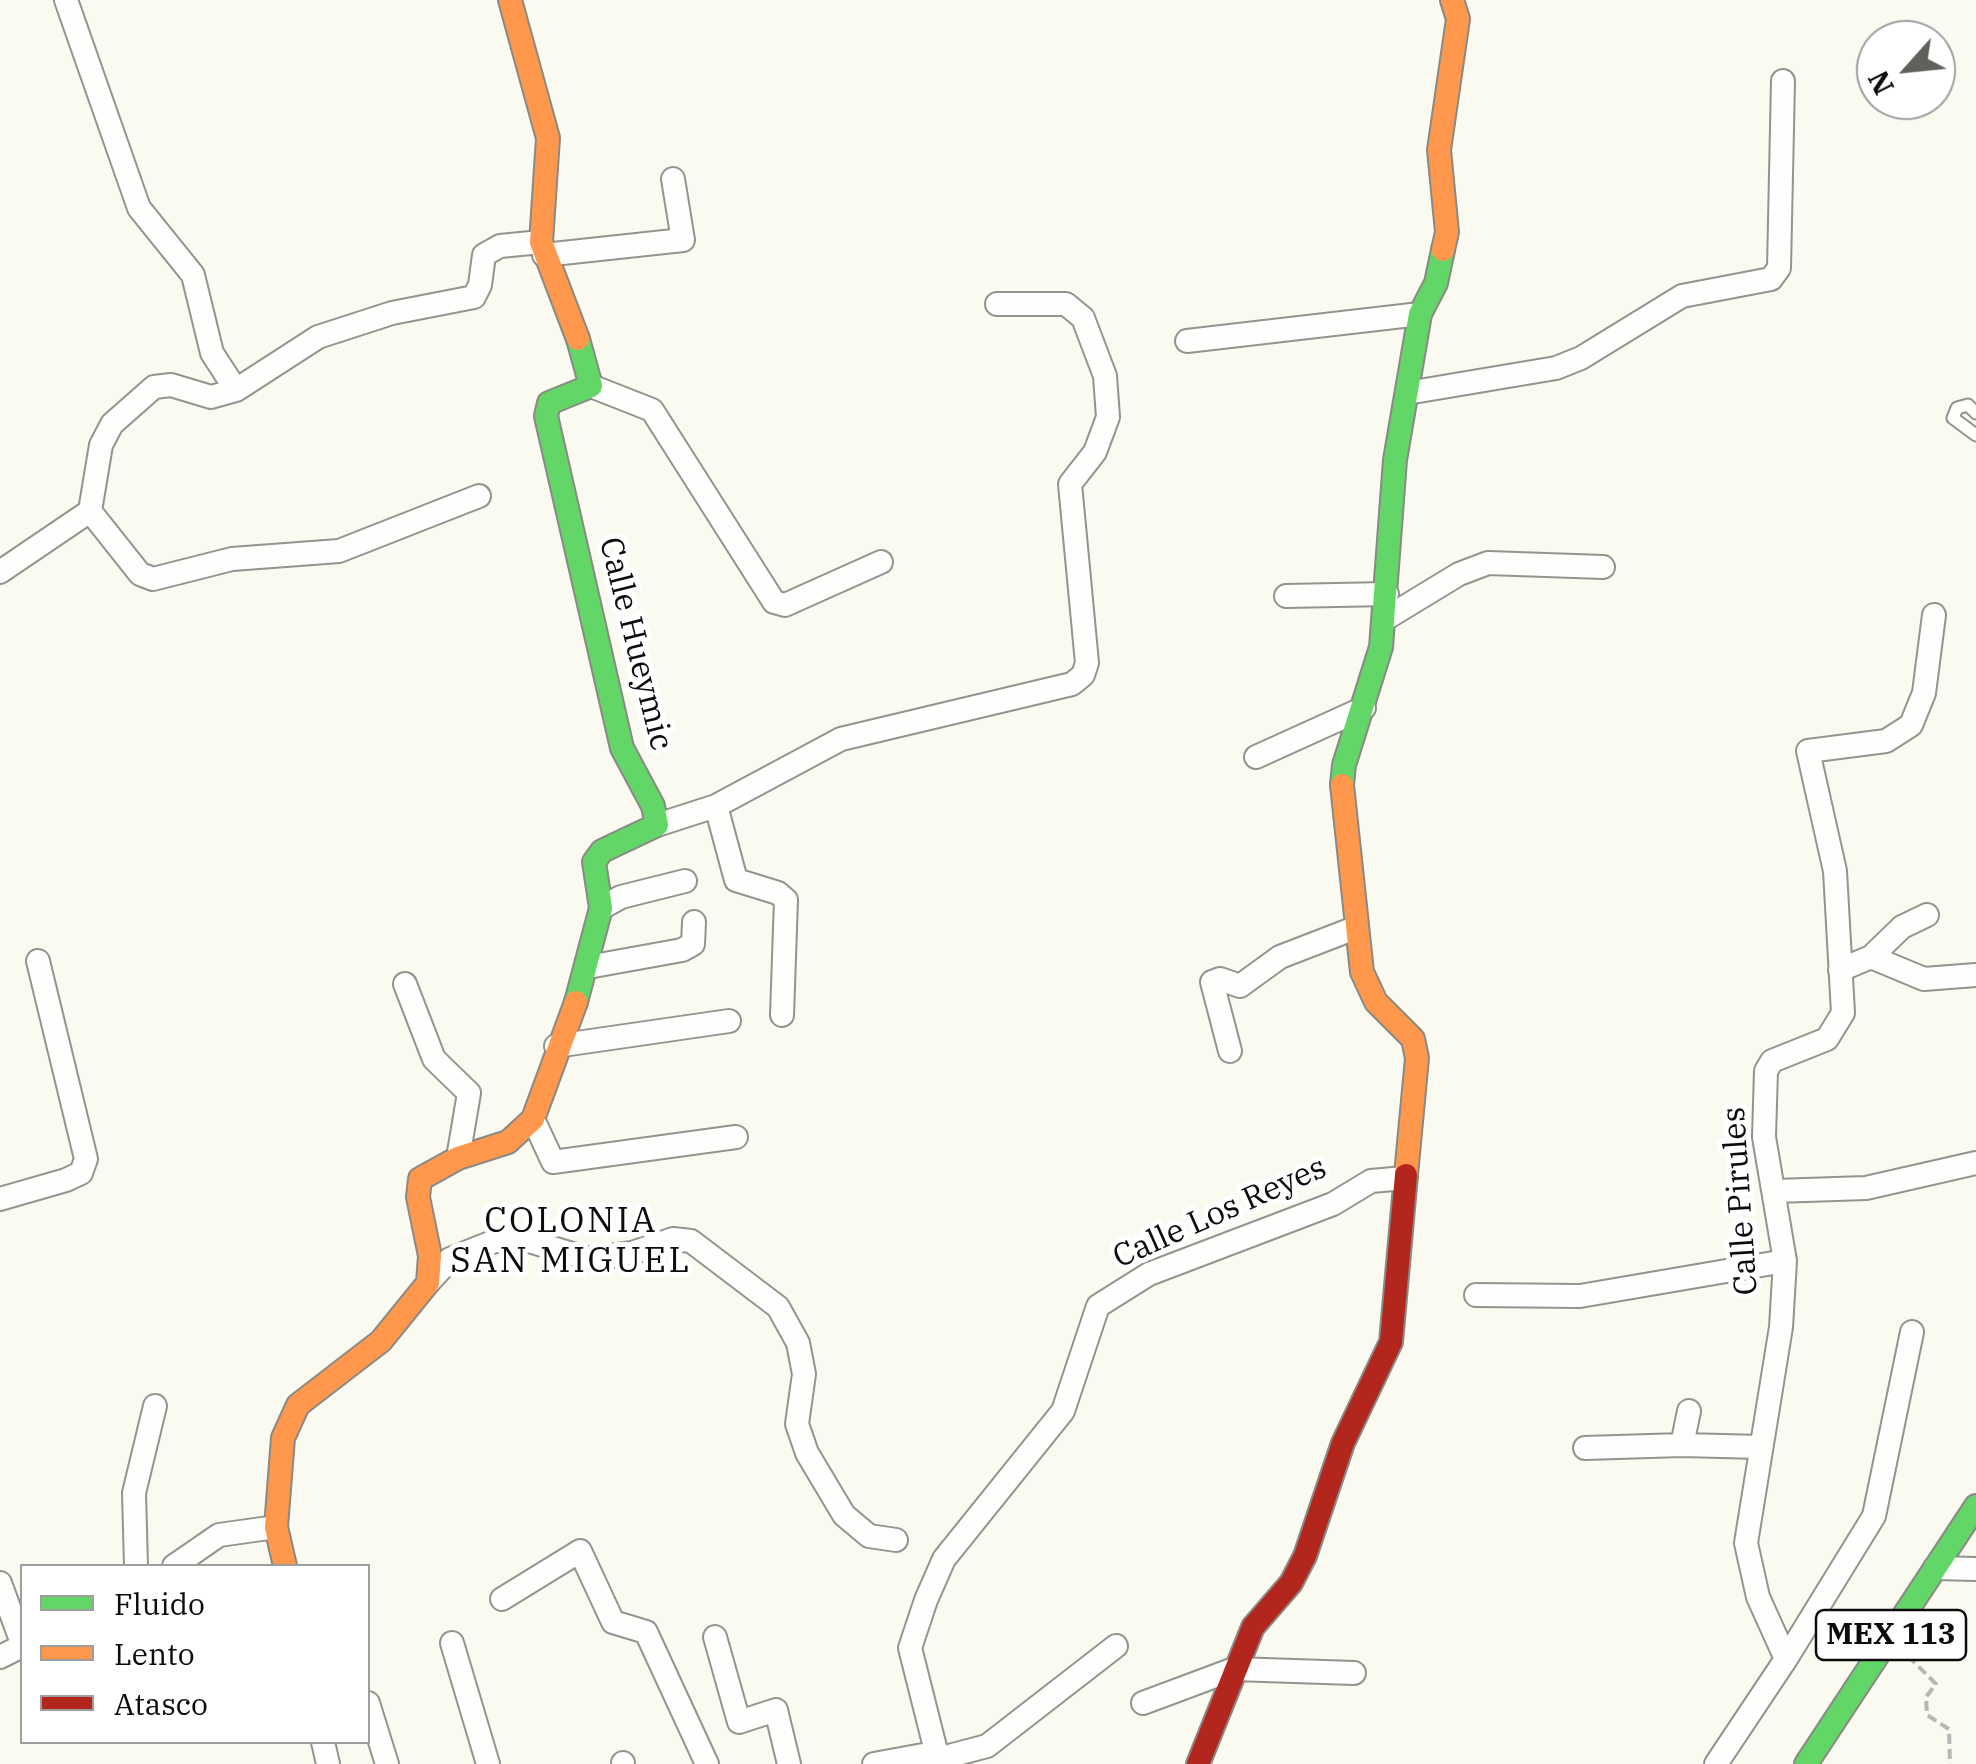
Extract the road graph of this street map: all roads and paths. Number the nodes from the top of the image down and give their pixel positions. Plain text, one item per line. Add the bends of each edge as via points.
1 (66, 0) edge
2 (510, 0) edge
3 (1452, 0) edge
4 (1783, 82) dead end
5 (673, 178) dead end
6 (542, 248) junction
7 (997, 304) dead end
8 (1420, 314) junction
9 (1187, 341) dead end
10 (591, 386) junction
11 (236, 390) junction
12 (1406, 393) junction
13 (1976, 413) edge
14 (1976, 435) edge
15 (479, 496) dead end
16 (90, 511) junction
17 (881, 562) dead end
18 (1603, 566) dead end
19 (0, 572) edge
20 (1387, 594) junction
21 (1286, 596) dead end
22 (1934, 615) dead end
23 (1386, 619) junction
24 (1364, 708) junction
25 (1256, 757) dead end
26 (716, 806) junction
27 (658, 825) junction
28 (685, 881) dead end
29 (601, 908) junction
30 (1927, 915) dead end
31 (694, 922) dead end
32 (1355, 928) junction
33 (1871, 956) junction
34 (38, 961) dead end
35 (588, 967) junction
36 (1840, 970) junction
37 (1976, 976) edge
38 (405, 984) dead end
39 (782, 1015) dead end
40 (729, 1021) dead end
41 (556, 1046) junction
42 (1230, 1052) dead end
43 (533, 1119) junction
44 (736, 1137) dead end
45 (458, 1158) junction
46 (1976, 1163) edge
47 (1405, 1178) junction
48 (1775, 1191) junction
49 (0, 1200) edge
50 (1785, 1262) junction
51 (428, 1283) junction
52 (1476, 1295) dead end
53 (1912, 1332) dead end
54 (155, 1406) dead end
55 (1688, 1411) dead end
56 (1682, 1445) junction
57 (1762, 1447) junction
58 (1585, 1448) dead end
59 (1976, 1506) edge
60 (276, 1527) junction
61 (896, 1540) dead end
62 (136, 1564) edge
63 (177, 1564) edge
64 (285, 1564) edge
65 (1935, 1568) junction
66 (1976, 1570) edge
67 (0, 1584) edge
68 (502, 1599) dead end
69 (715, 1636) dead end
70 (20, 1639) edge
71 (1888, 1640) junction
72 (452, 1644) dead end
73 (1116, 1646) dead end
74 (1786, 1659) junction
75 (1234, 1669) junction
76 (1354, 1673) dead end
77 (1143, 1703) dead end
78 (370, 1709) edge
79 (939, 1762) edge
80 (387, 1764) edge
81 (488, 1764) edge
82 (707, 1764) edge
83 (789, 1764) edge
84 (874, 1764) edge
85 (1198, 1764) edge
86 (1716, 1764) edge
87 (1806, 1764) edge
88 (1950, 1764) edge

1 - 11 street via 138,208 192,275 212,353
2 - 6 street via 548,138
3 - 8 street via 1458,19 1439,150 1448,232
4 - 12 street via 1779,268 1771,279 1682,296 1556,368
5 - 6 street via 682,240
6 - 10 street
6 - 11 street via 500,246 484,255 474,297 318,337
7 - 26 street via 1066,304 1083,318 1105,376 1108,417 1095,452 1070,484 1083,675 1072,684 841,739
8 - 9 street
8 - 12 street
10 - 17 street via 652,410 774,602 785,605
10 - 27 street, Calle Hueymic via 549,403 546,416 622,748
11 - 16 street via 211,396 154,387 112,424 101,445
12 - 20 street
13 - 14 lane via 1968,405 1954,418
15 - 16 street via 340,551 232,559 153,580 140,574
16 - 19 street
18 - 23 street via 1488,563
20 - 21 street
20 - 23 street
22 - 36 street, Calle Pirules via 1924,694 1911,725 1886,741 1808,750 1834,871
23 - 24 street
24 - 25 street
24 - 32 street via 1342,790
26 - 27 street
26 - 39 street via 736,880 786,900
27 - 29 street via 602,851 594,862
28 - 29 street
29 - 35 street
30 - 33 street via 1902,927
31 - 35 street via 693,944 682,950
32 - 42 street via 1280,956 1240,986 1212,982
32 - 47 street via 1362,972 1376,1002 1413,1040 1417,1058
33 - 36 street
33 - 37 street via 1924,979
34 - 49 street via 86,1159 81,1173
35 - 41 street
36 - 48 street, Calle Pirules via 1842,1013 1835,1028 1826,1039 1772,1061 1766,1071 1764,1137
38 - 45 street via 434,1058 470,1094
40 - 41 street
41 - 43 street
43 - 44 street via 553,1162
43 - 45 street via 508,1142
45 - 51 street via 420,1179
46 - 48 street via 1866,1188
47 - 75 street via 1385,1362 1343,1443 1306,1556 1252,1627
47 - 79 street, Calle Los Reyes via 1371,1182 1333,1204 1148,1274 1098,1306 1063,1411 944,1559 926,1600 910,1648
48 - 50 street, Calle Pirules
50 - 52 street via 1580,1296
50 - 57 street, Calle Pirules
51 - 60 street via 382,1341 298,1406 282,1438
51 - 61 street via 450,1259 495,1240 528,1241 589,1259 691,1241 778,1307 798,1343 804,1374 798,1424 807,1453 844,1516 870,1536
53 - 74 street via 1874,1516
54 - 62 street via 134,1493
55 - 56 street
56 - 57 street
56 - 58 street
57 - 74 street, Calle Pirules via 1746,1542 1758,1597
59 - 65 street, MEX 113
60 - 63 street via 219,1535
60 - 64 street
65 - 66 street
65 - 71 street, MEX 113
67 - 70 street
68 - 82 street via 580,1550 613,1622 646,1632
69 - 83 street via 738,1722 776,1710
71 - 87 street, MEX 113
71 - 88 path via 1936,1684 1926,1697 1927,1715 1949,1729
72 - 81 street
73 - 79 street via 987,1746
74 - 86 street
75 - 76 street
75 - 77 street
75 - 85 street
78 - 80 street
79 - 84 street via 922,1755

